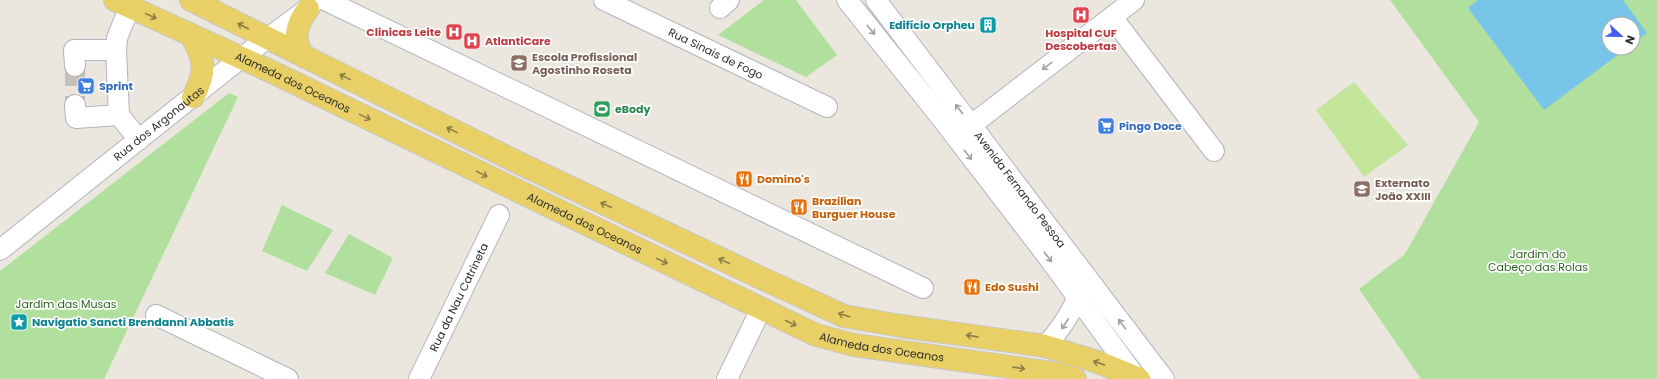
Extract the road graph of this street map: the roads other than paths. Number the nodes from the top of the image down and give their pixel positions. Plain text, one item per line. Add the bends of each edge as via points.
1 (191, 0) edge
2 (604, 0) edge
3 (846, 0) edge
4 (876, 0) edge
5 (1134, 0) edge
6 (122, 3) edge
7 (318, 3) edge
8 (212, 7) edge
9 (1112, 17) junction
10 (190, 34) junction
11 (268, 38) junction
12 (116, 50) junction
13 (305, 57) junction
14 (75, 58) dead end
15 (241, 58) junction
16 (193, 96) junction
17 (827, 107) dead end
18 (75, 112) dead end
19 (119, 115) junction
20 (972, 125) junction
21 (955, 137) junction
22 (139, 140) junction
23 (1214, 151) dead end
24 (498, 215) dead end
25 (4, 242) edge
26 (923, 288) dead end
27 (1078, 297) junction
28 (761, 309) junction
29 (156, 315) dead end
30 (1045, 346) junction
31 (1145, 355) junction
32 (1136, 378) edge
33 (288, 379) edge
34 (419, 379) edge
35 (727, 379) edge
36 (1075, 379) edge
37 (1164, 379) edge

1 - 8 main road, Alameda dos Oceanos
2 - 17 street, Rua Sinais de Fogo
3 -> 21 street, Avenida Fernando Pessoa
20 -> 4 street, Avenida Fernando Pessoa
5 - 9 street
6 -> 10 main road, Alameda dos Oceanos
6 - 12 street
7 - 11 street, Rua dos Argonautas
7 - 13 main road via 299,23 298,47
7 - 26 street
11 -> 8 main road, Alameda dos Oceanos
9 -> 20 street
9 - 23 street
10 - 15 main road, Alameda dos Oceanos
10 - 16 main road via 202,55 203,68 201,82
11 - 13 main road, Alameda dos Oceanos
11 - 15 street, Rua dos Argonautas
12 - 14 street
12 - 19 street
30 -> 13 main road, Alameda dos Oceanos via 844,316 523,165
15 - 16 street, Rua dos Argonautas
15 -> 28 main road, Alameda dos Oceanos
16 - 22 street, Rua dos Argonautas
18 - 19 street
19 - 22 street
20 - 21 street
31 -> 20 street, Avenida Fernando Pessoa
21 -> 27 street, Avenida Fernando Pessoa
22 - 25 street, Rua dos Argonautas
24 - 34 street, Rua da Nau Catrineta
27 -> 30 street via 1063,327
27 - 32 street, Avenida Fernando Pessoa
28 - 35 street
28 -> 36 main road, Alameda dos Oceanos via 816,335 849,344 1059,374
29 - 33 street
32 -> 30 main road, Alameda dos Oceanos via 1098,362
31 - 32 street
31 - 37 street, Avenida Fernando Pessoa

